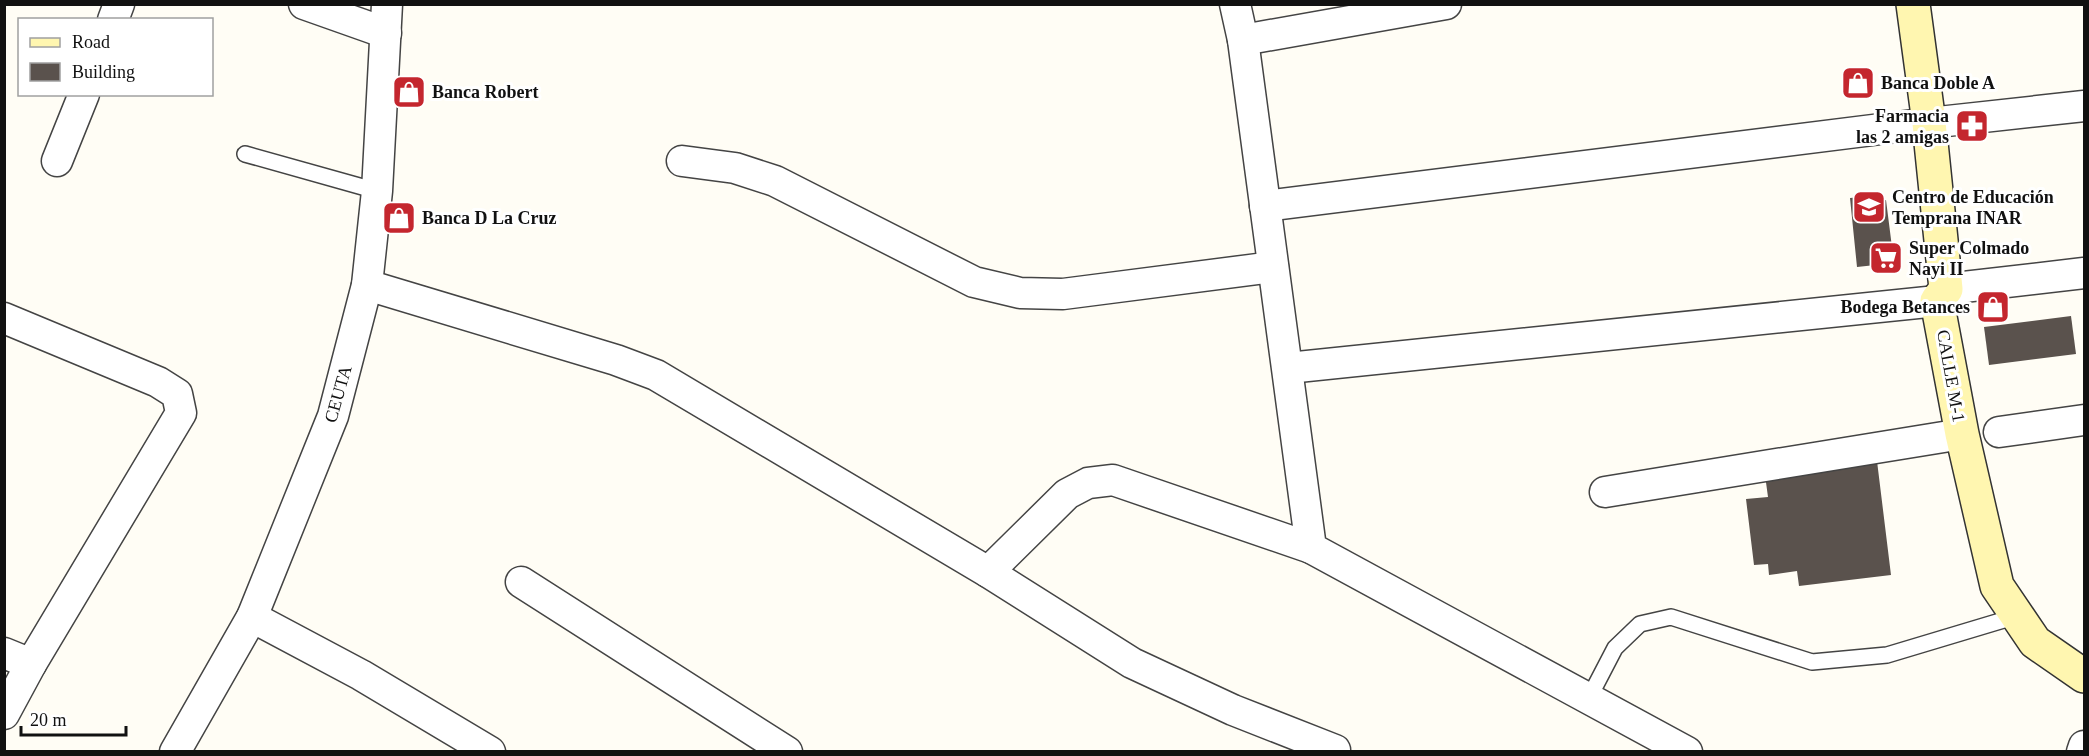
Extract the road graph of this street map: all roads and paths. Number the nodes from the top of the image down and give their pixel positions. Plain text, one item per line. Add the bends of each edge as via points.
1 (304, 4) edge
2 (1235, 4) edge
3 (1446, 4) edge
4 (1913, 4) edge
5 (386, 19) edge
6 (1243, 40) junction
7 (83, 96) edge
8 (2085, 106) edge
9 (1929, 123) junction
10 (245, 154) dead end
11 (682, 160) dead end
12 (57, 161) dead end
13 (377, 191) junction
14 (1266, 206) junction
15 (1273, 267) junction
16 (2085, 273) edge
17 (367, 285) junction
18 (1942, 295) junction
19 (4, 318) edge
20 (1288, 368) junction
21 (2085, 420) edge
22 (1999, 432) dead end
23 (1962, 434) junction
24 (1605, 492) dead end
25 (1311, 548) junction
26 (988, 572) junction
27 (521, 582) dead end
28 (2017, 616) junction
29 (252, 617) junction
30 (18, 658) edge
31 (2085, 676) edge
32 (1588, 698) junction
33 (4, 714) edge
34 (2085, 746) edge
35 (1335, 750) dead end
36 (175, 752) edge
37 (490, 752) edge
38 (787, 752) edge
39 (1687, 752) edge
40 (2082, 752) edge

1 - 5 street
2 - 6 street
3 - 6 street
4 - 9 street, CALLE M-1
5 - 13 street, CEUTA
6 - 14 street
7 - 12 street
8 - 9 street
9 - 14 street
9 - 18 street, CALLE M-1
10 - 13 lane
11 - 15 street via 735,168 775,182 974,282 1020,292 1063,294
13 - 17 street, CEUTA
14 - 15 street
15 - 20 street
16 - 18 street
17 - 26 street via 656,375
17 - 29 street, CEUTA via 333,416
18 - 20 street
18 - 23 street, CALLE M-1
19 - 30 street via 158,382 177,393 182,413
20 - 25 street
21 - 22 street
23 - 24 street
23 - 28 street, CALLE M-1 via 1997,586
25 - 26 street via 1113,480 1088,483 1067,494
25 - 32 street
26 - 35 street via 1132,663 1233,710
27 - 38 street
28 - 31 street, CALLE M-1 via 2035,642
28 - 32 lane via 1887,656 1812,662 1671,617 1640,624 1615,648
29 - 36 street, CEUTA
29 - 37 street via 361,675
30 - 33 street
32 - 39 street
34 - 40 street

